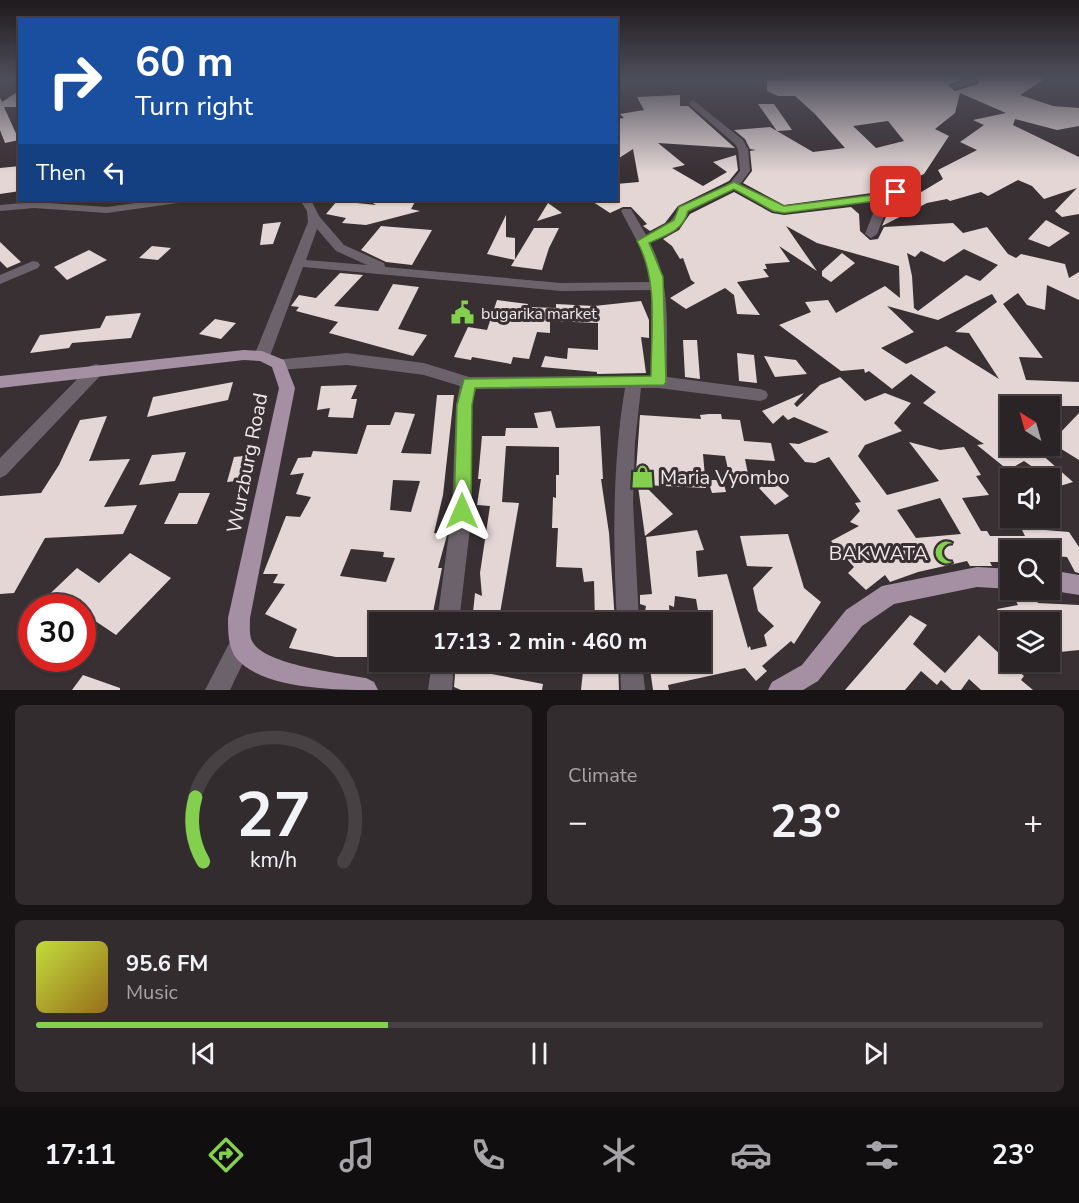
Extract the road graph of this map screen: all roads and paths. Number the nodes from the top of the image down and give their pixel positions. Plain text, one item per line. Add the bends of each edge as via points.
1 (700, 109) edge
2 (912, 184) dead end
3 (734, 185) junction
4 (875, 198) junction
5 (165, 201) edge
6 (306, 201) edge
7 (0, 208) edge
8 (627, 211) dead end
9 (314, 216) junction
10 (870, 234) dead end
11 (643, 241) junction
12 (298, 263) junction
13 (33, 266) dead end
14 (394, 273) junction
15 (0, 280) edge
16 (658, 286) junction
17 (261, 356) junction
18 (279, 364) junction
19 (96, 370) junction
20 (0, 382) edge
21 (634, 382) junction
22 (659, 382) junction
23 (469, 383) junction
24 (760, 395) dead end
25 (0, 470) edge
26 (1000, 578) edge
27 (1060, 582) edge
28 (1079, 585) edge
29 (449, 612) edge
30 (627, 612) edge
31 (241, 644) junction
32 (442, 672) edge
33 (632, 672) edge
34 (217, 690) edge
35 (366, 690) edge
36 (440, 690) edge
37 (633, 690) edge
38 (780, 690) edge

1 - 3 street via 742,146 745,171
2 - 4 street
3 - 4 street via 784,210
3 - 11 street via 685,208 680,213 680,222
4 - 10 street via 880,211
5 - 7 street via 107,210
6 - 9 street
8 - 11 street
9 - 12 street
9 - 14 street via 346,253
11 - 16 street via 656,268
12 - 14 street
12 - 17 street
13 - 15 street
14 - 16 street via 561,286
16 - 22 street
17 - 18 main road
17 - 19 main road
18 - 23 street via 346,359 424,369
18 - 31 main road, Wurzburg Road via 287,388 239,618
19 - 20 main road
19 - 25 street
21 - 22 street
21 - 23 street
21 - 30 street via 624,468
22 - 24 street
23 - 29 street via 464,405 462,511
26 - 38 main road via 977,577 890,594 854,618 810,673
27 - 28 main road
31 - 34 street
31 - 35 main road via 249,657 266,666
32 - 36 street
33 - 37 street

